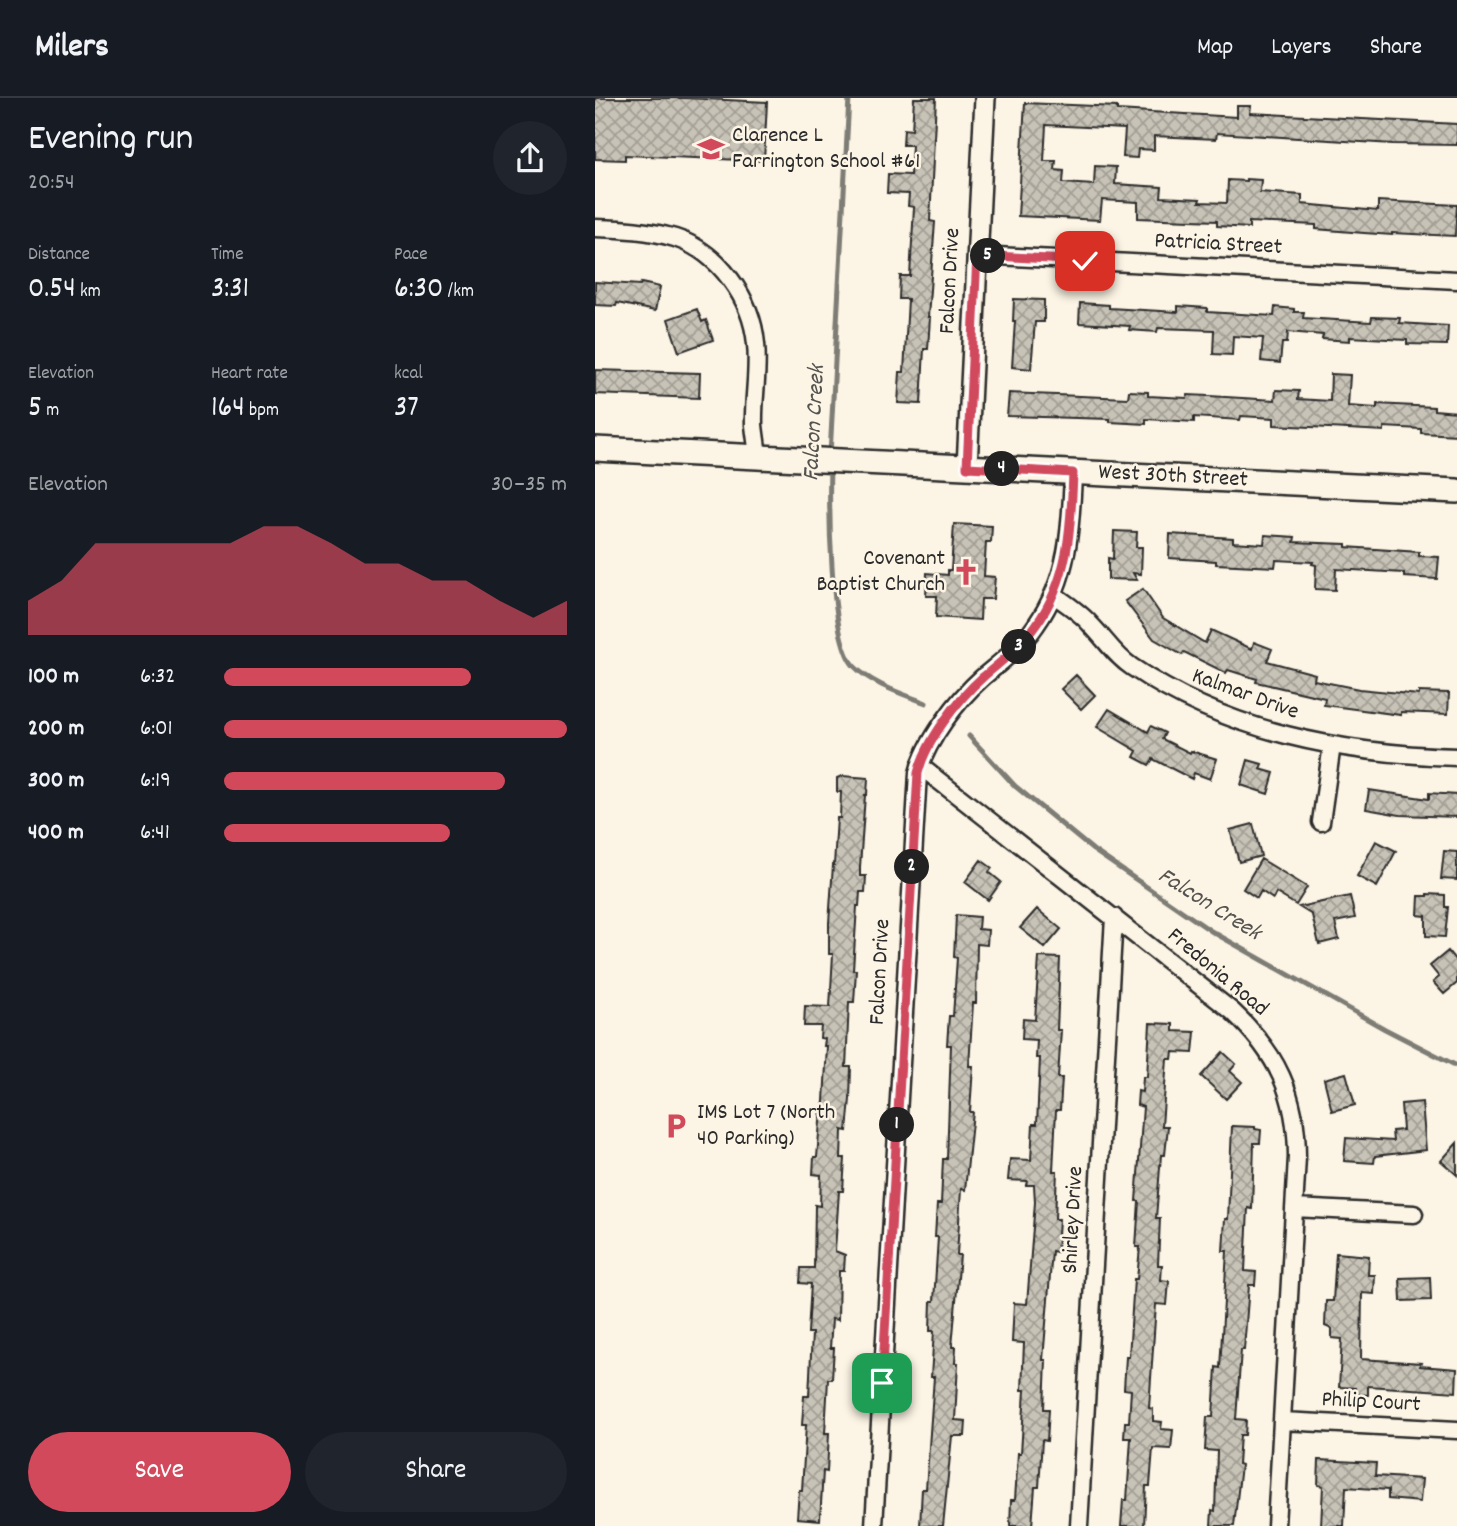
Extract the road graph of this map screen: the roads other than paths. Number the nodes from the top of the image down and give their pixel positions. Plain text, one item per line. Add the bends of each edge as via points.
1 (985, 98) edge
2 (595, 228) edge
3 (977, 255) junction
4 (1457, 280) edge
5 (595, 449) edge
6 (758, 457) junction
7 (967, 467) junction
8 (1073, 473) junction
9 (1457, 491) edge
10 (1054, 595) junction
11 (1332, 745) junction
12 (1457, 757) edge
13 (920, 766) junction
14 (1321, 822) dead end
15 (1114, 917) junction
16 (1294, 1208) junction
17 (1414, 1214) dead end
18 (1282, 1421) junction
19 (1457, 1430) edge
20 (874, 1526) edge
21 (1079, 1526) edge
22 (1276, 1526) edge

1 - 3 street, Falcon Drive
2 - 6 street via 644,231 683,241 711,259 733,283 749,311 756,343
3 - 4 street, Patricia Street
3 - 7 street, Falcon Drive
5 - 6 main road, West 30th Street
6 - 7 main road, West 30th Street
7 - 8 main road, West 30th Street
8 - 9 main road, West 30th Street
8 - 10 street, Falcon Drive via 1069,543
10 - 11 street, Kalmar Drive via 1090,624 1122,660 1179,697 1242,724
10 - 13 street, Falcon Drive via 1023,642 981,678 953,711
11 - 12 street, Kalmar Drive
11 - 14 street
13 - 15 street, Fredonia Road
13 - 20 street, Falcon Drive
15 - 16 street, Fredonia Road via 1232,1011 1269,1053 1284,1080 1295,1118
15 - 21 street, Shirley Drive
16 - 17 street
16 - 18 street, Fredonia Road
18 - 19 street, Philip Court
18 - 22 street, Fredonia Road

